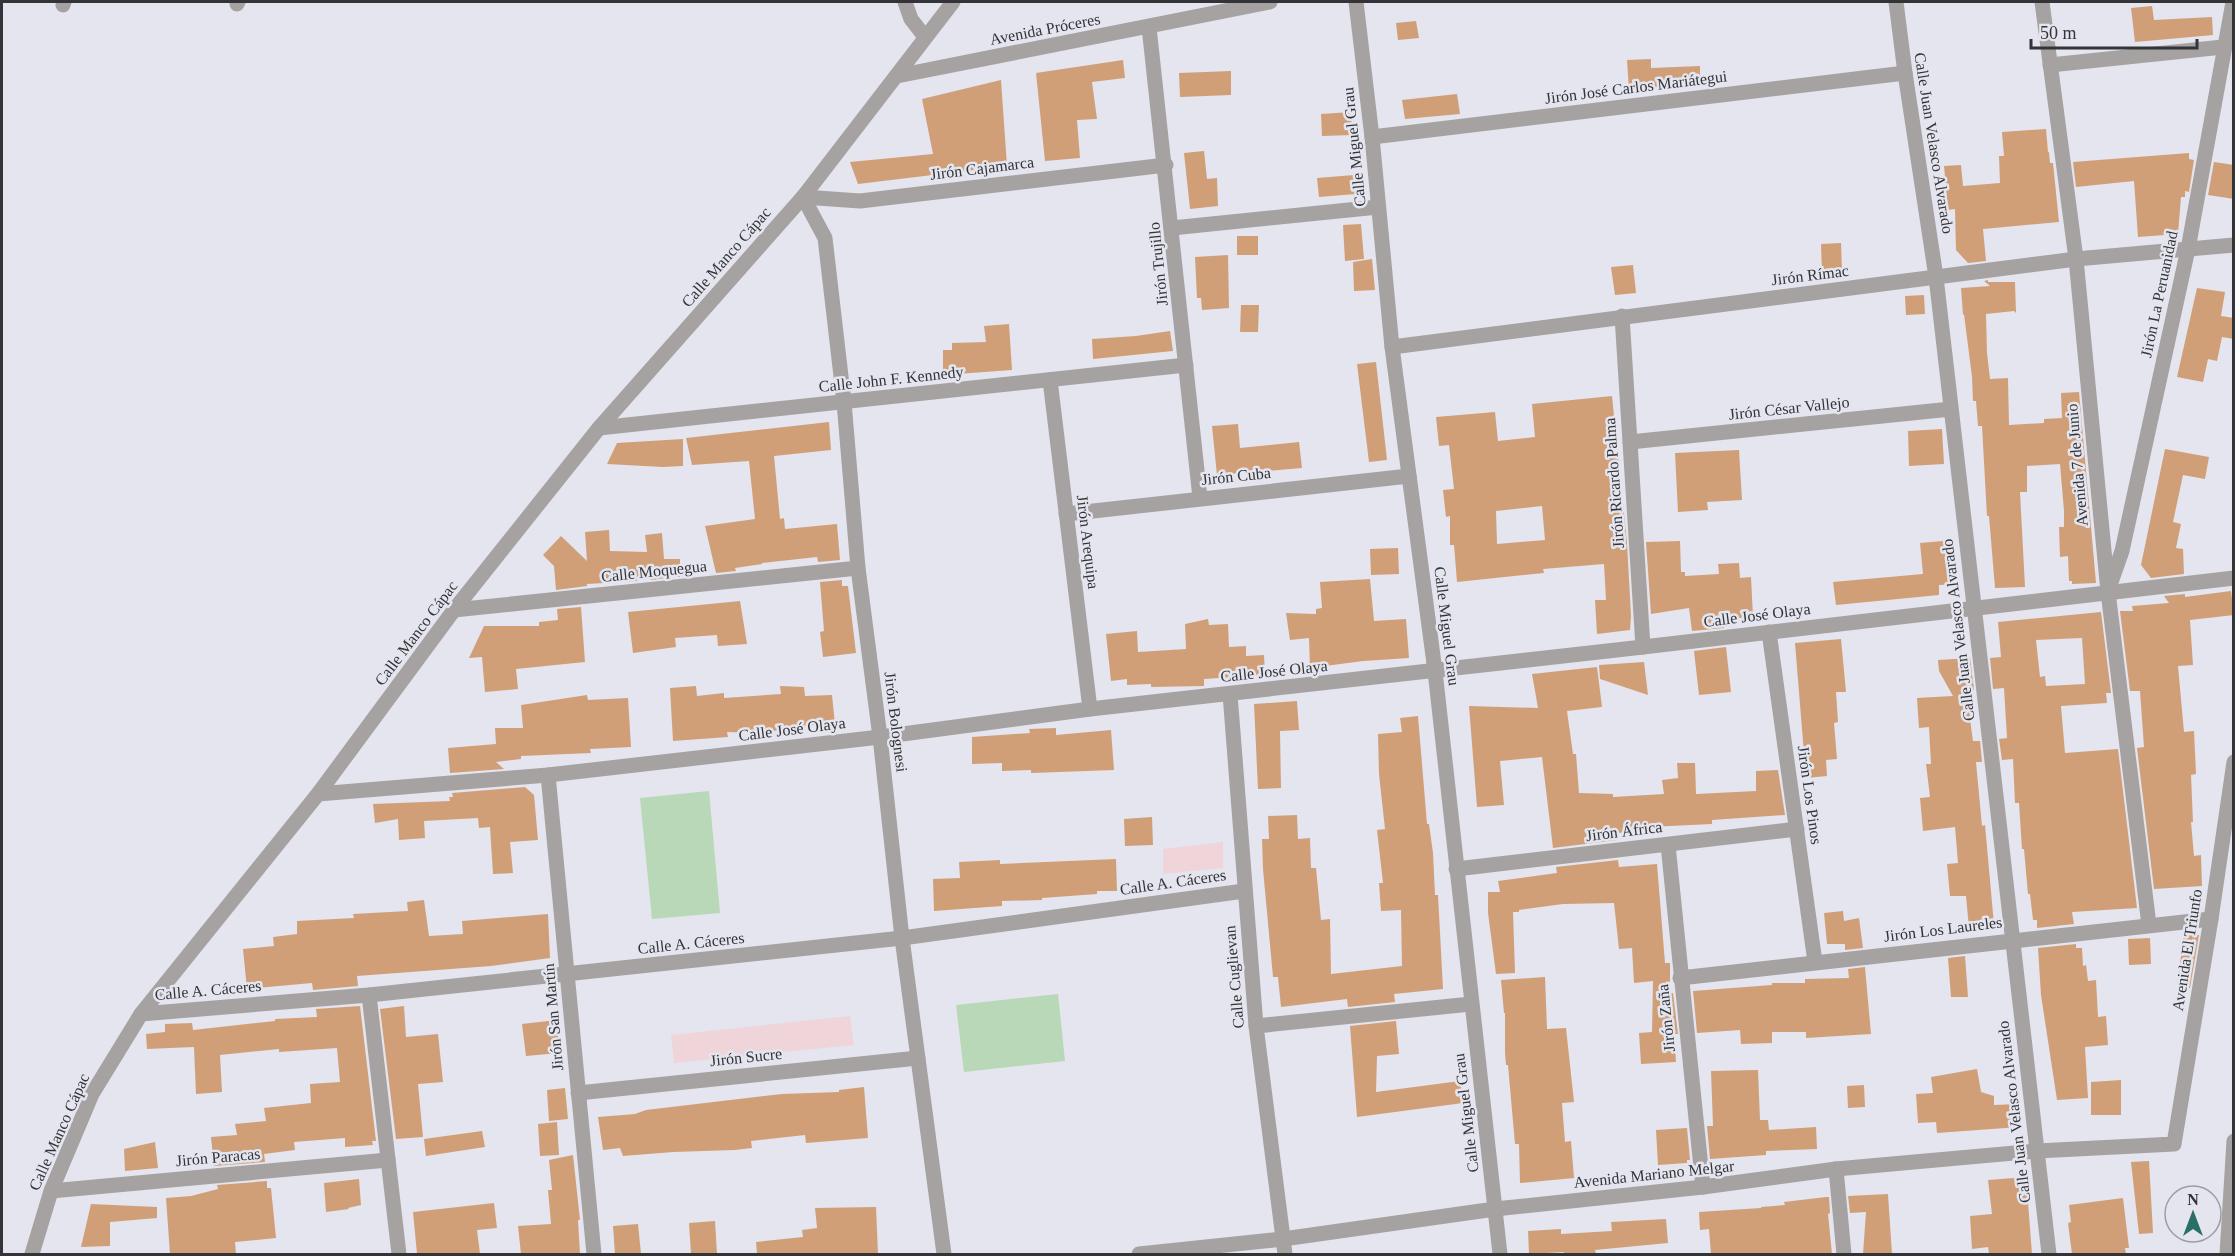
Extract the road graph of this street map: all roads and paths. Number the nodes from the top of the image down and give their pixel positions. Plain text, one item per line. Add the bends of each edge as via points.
1 (905, 2) edge
2 (954, 2) edge
3 (1270, 2) edge
4 (1356, 2) edge
5 (1896, 2) edge
6 (2042, 2) edge
7 (2233, 2) edge
8 (1149, 27) junction
9 (925, 38) junction
10 (2223, 47) junction
11 (2050, 65) junction
12 (1905, 73) junction
13 (897, 76) junction
14 (1372, 137) junction
15 (1166, 165) junction
16 (803, 197) junction
17 (1378, 207) junction
18 (1172, 228) junction
19 (2234, 245) edge
20 (2188, 249) junction
21 (2076, 259) junction
22 (1936, 277) junction
23 (1622, 316) junction
24 (1392, 347) junction
25 (1186, 365) junction
26 (1050, 380) junction
27 (844, 402) junction
28 (1952, 409) junction
29 (599, 428) junction
30 (1630, 442) junction
31 (1409, 476) junction
32 (1200, 498) junction
33 (1066, 514) junction
34 (858, 568) junction
35 (2234, 578) edge
36 (2108, 592) junction
37 (1974, 608) junction
38 (454, 610) junction
39 (1769, 632) junction
40 (1643, 647) junction
41 (1435, 671) junction
42 (1230, 694) junction
43 (1090, 709) junction
44 (880, 737) junction
45 (2234, 762) edge
46 (548, 775) junction
47 (318, 794) junction
48 (1797, 829) junction
49 (1668, 844) junction
50 (1456, 869) junction
51 (1244, 891) junction
52 (2211, 919) junction
53 (2149, 925) junction
54 (902, 938) junction
55 (2013, 939) junction
56 (1815, 962) junction
57 (567, 974) junction
58 (1680, 978) junction
59 (369, 994) junction
60 (1471, 1004) junction
61 (141, 1014) junction
62 (1256, 1026) junction
63 (918, 1058) junction
64 (578, 1093) junction
65 (2234, 1141) edge
66 (2174, 1144) joint
67 (2037, 1152) junction
68 (388, 1160) junction
69 (1836, 1169) junction
70 (1703, 1187) junction
71 (51, 1191) junction
72 (1496, 1209) junction
73 (1284, 1247) edge
74 (32, 1254) edge
75 (399, 1254) edge
76 (594, 1254) edge
77 (944, 1254) edge
78 (1139, 1254) edge
79 (1500, 1254) edge
80 (1844, 1254) edge
81 (2049, 1254) edge
82 (2227, 1254) edge

1 - 9 street via 911,19
2 - 9 street, Calle Manco Cápac
3 - 8 street, Avenida Próceres
4 - 14 street, Calle Miguel Grau
5 - 12 street, Calle Juan Velasco Alvarado
6 - 11 street, Avenida 7 de Junio
7 - 10 street, Jirón La Peruanidad
8 - 13 street, Avenida Próceres
8 - 15 street, Jirón Trujillo
9 - 13 street, Calle Manco Cápac
10 - 11 street
10 - 20 street, Jirón La Peruanidad
11 - 21 street, Avenida 7 de Junio
12 - 14 street, Jirón José Carlos Mariátegui
12 - 22 street, Calle Juan Velasco Alvarado
13 - 16 street, Calle Manco Cápac
14 - 17 street, Calle Miguel Grau
15 - 16 street, Jirón Cajamarca via 860,201
15 - 18 street, Jirón Trujillo
16 - 27 street, Jirón Bolognesi via 825,238
16 - 29 street, Calle Manco Cápac
17 - 18 street
17 - 24 street, Calle Miguel Grau
18 - 25 street, Jirón Trujillo
19 - 20 street, Jirón Rímac
20 - 21 street, Jirón Rímac
20 - 36 street, Jirón La Peruanidad via 2122,550
21 - 22 street, Jirón Rímac
21 - 36 street, Avenida 7 de Junio
22 - 23 street, Jirón Rímac
22 - 28 street, Calle Juan Velasco Alvarado
23 - 24 street, Jirón Rímac
23 - 30 street, Jirón Ricardo Palma
24 - 31 street, Calle Miguel Grau
25 - 26 street, Calle John F. Kennedy
25 - 32 street, Jirón Trujillo
26 - 27 street, Calle John F. Kennedy
26 - 33 street, Jirón Arequipa
27 - 29 street, Calle John F. Kennedy
27 - 34 street, Jirón Bolognesi
28 - 30 street, Jirón César Vallejo
28 - 37 street, Calle Juan Velasco Alvarado
29 - 38 street, Calle Manco Cápac
30 - 40 street, Jirón Ricardo Palma
31 - 32 street, Jirón Cuba
31 - 41 street, Calle Miguel Grau
32 - 33 street, Jirón Cuba
33 - 43 street, Jirón Arequipa
34 - 38 street, Calle Moquegua
34 - 44 street, Jirón Bolognesi
35 - 36 street, Calle José Olaya
36 - 37 street, Calle José Olaya
36 - 53 street, Avenida 7 de Junio
37 - 39 street, Calle José Olaya
37 - 55 street, Calle Juan Velasco Alvarado
38 - 47 street, Calle Manco Cápac
39 - 40 street, Calle José Olaya
39 - 48 street, Jirón Los Pinos
40 - 41 street, Calle José Olaya
41 - 42 street, Calle José Olaya
41 - 50 street, Calle Miguel Grau
42 - 43 street, Calle José Olaya
42 - 51 street, Calle Cuglievan
43 - 44 street, Calle José Olaya
44 - 46 street, Calle José Olaya
44 - 54 street, Jirón Bolognesi
45 - 52 street, Avenida El Triunfo
46 - 47 street, Calle José Olaya
46 - 57 street, Jirón San Martín
47 - 61 street, Calle Manco Cápac
48 - 49 street, Jirón África
48 - 56 street, Jirón Los Pinos
49 - 50 street, Jirón África
49 - 58 street, Jirón Zaña
50 - 60 street, Calle Miguel Grau
51 - 54 street, Calle A. Cáceres
51 - 62 street, Calle Cuglievan
52 - 53 street, Jirón Los Laureles
52 - 66 street, Avenida El Triunfo
53 - 55 street, Jirón Los Laureles
54 - 57 street, Calle A. Cáceres
54 - 63 street, Jirón Bolognesi
55 - 56 street, Jirón Los Laureles
55 - 67 street, Calle Juan Velasco Alvarado
56 - 58 street, Jirón Los Laureles
57 - 59 street, Calle A. Cáceres
57 - 64 street, Jirón San Martín
58 - 70 street, Jirón Zaña
59 - 61 street, Calle A. Cáceres
59 - 68 street
60 - 62 street
60 - 72 street, Calle Miguel Grau
61 - 71 street, Calle Manco Cápac via 92,1094
62 - 73 street, Calle Cuglievan
63 - 64 street, Jirón Sucre
63 - 77 street, Jirón Bolognesi
64 - 76 street, Jirón San Martín
65 - 82 street
66 - 67 street, Avenida Mariano Melgar
67 - 69 street, Avenida Mariano Melgar
67 - 81 street, Calle Juan Velasco Alvarado
68 - 71 street, Jirón Paracas
68 - 75 street
69 - 70 street, Avenida Mariano Melgar
69 - 80 street
70 - 72 street, Avenida Mariano Melgar
71 - 74 street, Calle Manco Cápac
72 - 73 street, Avenida Mariano Melgar
72 - 79 street, Calle Miguel Grau
73 - 78 street, Avenida Mariano Melgar

